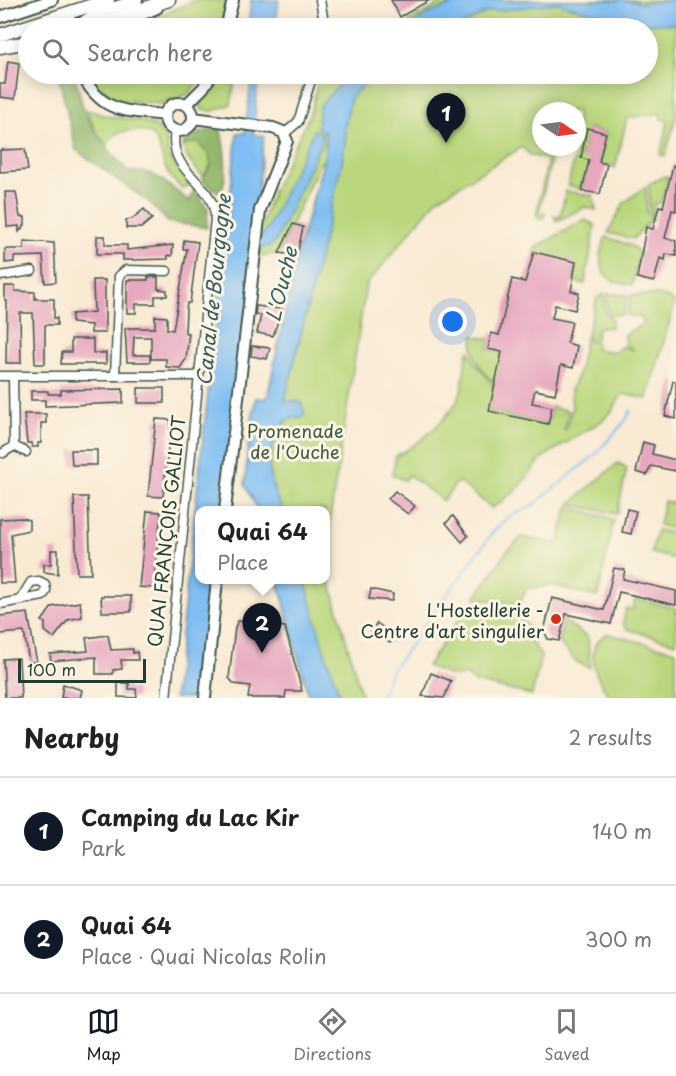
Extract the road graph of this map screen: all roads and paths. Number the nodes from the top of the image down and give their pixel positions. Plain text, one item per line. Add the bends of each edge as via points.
1 (108, 0) edge
2 (137, 0) edge
3 (170, 0) edge
4 (233, 0) edge
5 (320, 0) edge
6 (45, 1) edge
7 (0, 17) edge
8 (54, 18) edge
9 (88, 18) edge
10 (116, 18) edge
11 (132, 18) edge
12 (228, 18) edge
13 (323, 18) edge
14 (18, 29) edge
15 (0, 34) edge
16 (18, 44) edge
17 (0, 47) edge
18 (87, 84) edge
19 (206, 84) edge
20 (311, 84) edge
21 (186, 105) junction
22 (165, 115) junction
23 (193, 118) junction
24 (175, 130) junction
25 (284, 134) junction
26 (110, 270) dead end
27 (32, 271) dead end
28 (167, 271) dead end
29 (120, 273) junction
30 (0, 276) edge
31 (0, 376) edge
32 (115, 376) junction
33 (198, 376) junction
34 (14, 377) junction
35 (14, 446) junction
36 (26, 452) dead end
37 (3, 453) dead end
38 (225, 506) edge
39 (216, 584) edge
40 (20, 600) dead end
41 (0, 604) edge
42 (166, 698) edge
43 (205, 698) edge

1 - 8 main road
2 - 9 street
3 - 10 main road
3 - 11 street
4 - 12 street
5 - 13 street
6 - 7 street
14 - 15 main road
16 - 17 main road
18 - 22 street via 109,106
19 - 21 street
20 - 25 street via 298,122
21 - 22 street via 172,104
21 - 23 street
22 - 24 street via 167,124
23 - 24 street via 187,128
23 - 25 street via 266,127
24 - 33 street, QUAI FRANÇOIS GALLIOT via 174,151 178,161 208,194 215,211
25 - 38 street via 287,144 264,195 257,235
26 - 29 street
27 - 30 street
28 - 29 street
29 - 32 street
31 - 34 street
32 - 33 street
32 - 34 street
33 - 42 street, QUAI FRANÇOIS GALLIOT
34 - 35 street
35 - 36 street
35 - 37 street
39 - 43 street
40 - 41 street

